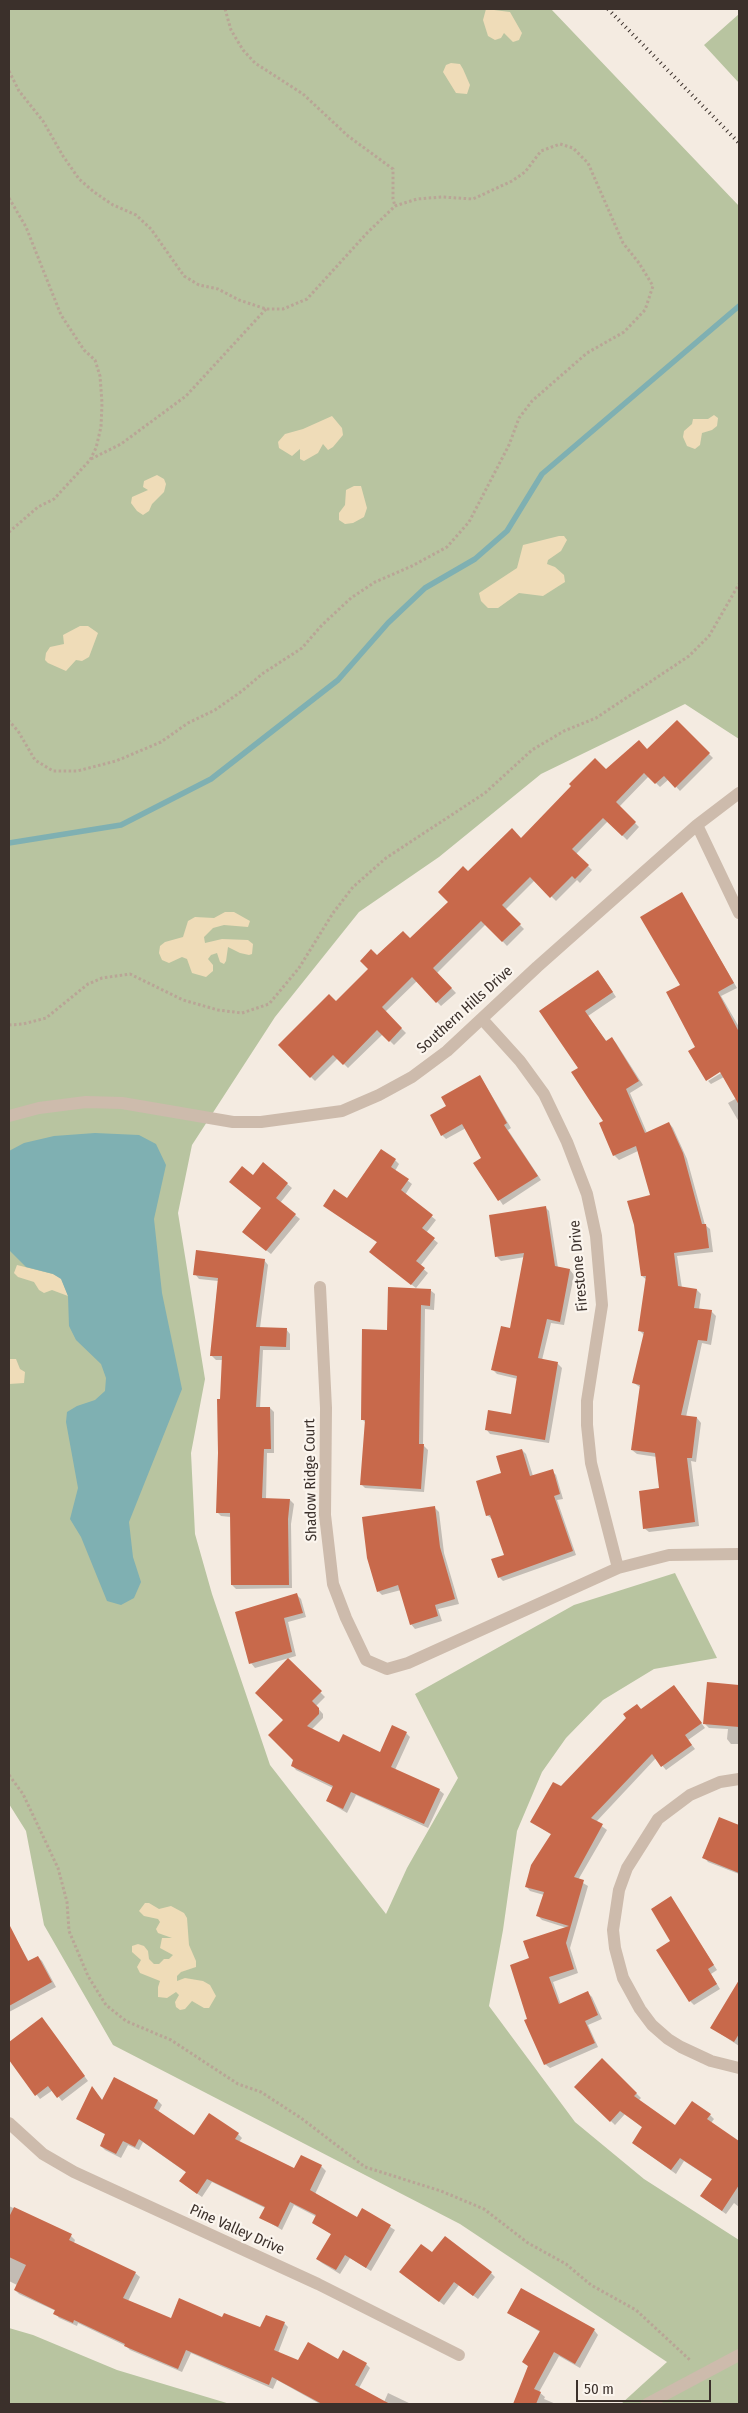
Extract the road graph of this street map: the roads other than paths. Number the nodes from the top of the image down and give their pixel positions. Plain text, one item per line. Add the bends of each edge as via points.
1 (739, 793) edge
2 (697, 825) junction
3 (739, 913) edge
4 (482, 1019) junction
5 (9, 1116) edge
6 (320, 1287) dead end
7 (739, 1554) edge
8 (618, 1568) junction
9 (739, 1778) edge
10 (739, 2068) edge
11 (9, 2123) edge
12 (459, 2355) dead end
13 (739, 2356) edge
14 (648, 2404) edge

1 - 2 street, Southern Hills Drive
2 - 3 street
2 - 4 street, Southern Hills Drive
4 - 5 street, Southern Hills Drive via 412,1077 342,1111 269,1121 233,1122 122,1103 86,1102 39,1108
4 - 8 street, Firestone Drive via 520,1061 544,1094 587,1194 596,1236 602,1305 587,1401 587,1425 591,1463
6 - 8 street, Shadow Ridge Court via 326,1408 325,1515 333,1584 366,1660 387,1669 408,1663
7 - 8 street, Shadow Ridge Court via 669,1555
9 - 10 street via 690,1795 658,1819 627,1868 619,1890 613,1930 623,1978 652,2025 681,2047 711,2061
11 - 12 street, Pine Valley Drive via 43,2154 74,2172 318,2284
13 - 14 street

